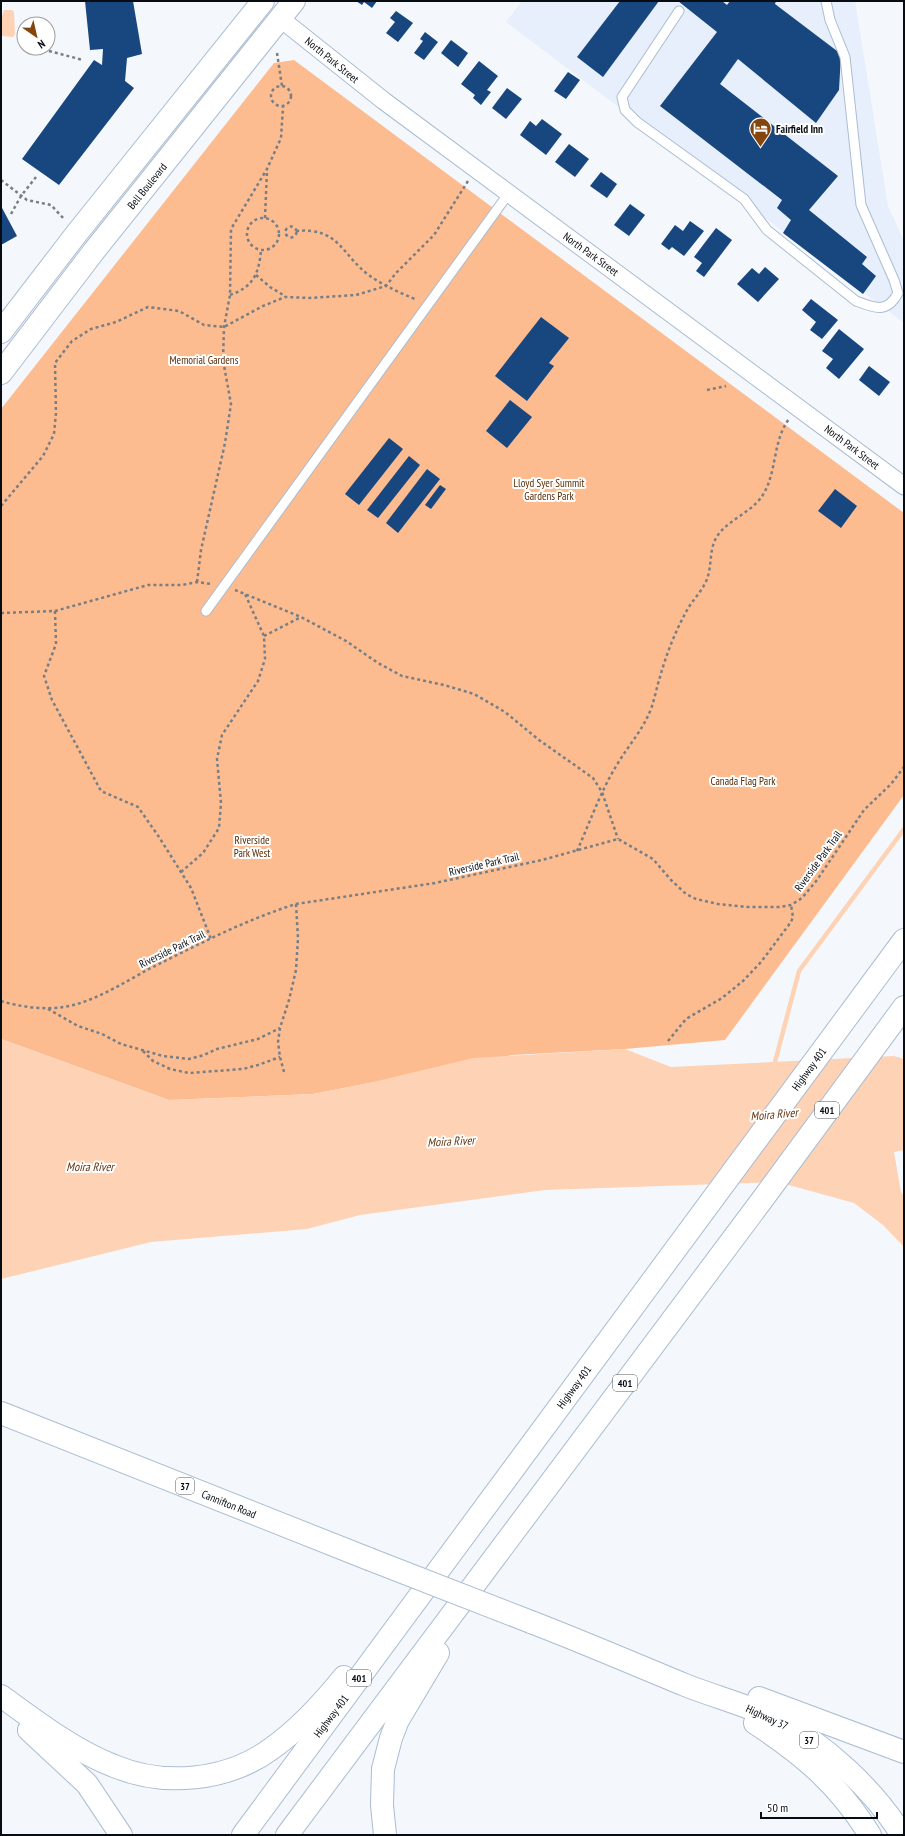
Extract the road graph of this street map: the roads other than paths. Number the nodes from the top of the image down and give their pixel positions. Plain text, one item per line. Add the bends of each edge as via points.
1 (263, 1) edge
2 (294, 1) edge
3 (826, 1) edge
4 (679, 11) dead end
5 (281, 19) junction
6 (509, 194) junction
7 (1, 332) edge
8 (1, 373) edge
9 (904, 486) edge
10 (206, 611) dead end
11 (904, 940) edge
12 (901, 1011) edge
13 (1, 1413) edge
14 (475, 1522) junction
15 (488, 1567) junction
16 (531, 1622) joint
17 (581, 1641) junction
18 (687, 1685) junction
19 (1, 1696) edge
20 (1, 1703) edge
21 (904, 1752) edge
22 (121, 1835) edge
23 (243, 1835) edge
24 (287, 1835) edge
25 (386, 1835) edge
26 (870, 1835) edge
27 (902, 1835) edge

1 - 7 main road
2 - 5 main road, Bell Boulevard
3 - 4 lane via 830,20 845,56 861,205 898,293 893,303 885,307 871,307 856,301 767,230 744,199 637,122 625,110 622,97
5 - 6 street, North Park Street via 384,101
5 - 8 main road, Bell Boulevard via 94,252
6 - 9 street, North Park Street
6 - 10 lane
11 - 14 main road, Highway 401 / 401
12 - 15 main road, 401
13 - 16 main road, Cannifton Road / 37, bridge
14 - 19 main road via 334,1689 308,1716 271,1750 226,1772 166,1778 145,1776 114,1767 54,1734
14 - 23 main road, Highway 401 / 401
15 - 24 main road, 401
15 - 25 main road via 398,1720 391,1738 382,1769 382,1805
16 - 17 main road, Highway 37 / 37
17 - 18 main road, Highway 37 / 37
17 - 21 main road via 727,1687
18 - 26 main road, Highway 37 / 37 via 751,1720 801,1755 837,1788
18 - 27 main road, Highway 37 / 37 via 764,1714 812,1742 865,1787 888,1812
20 - 22 main road via 87,1784

